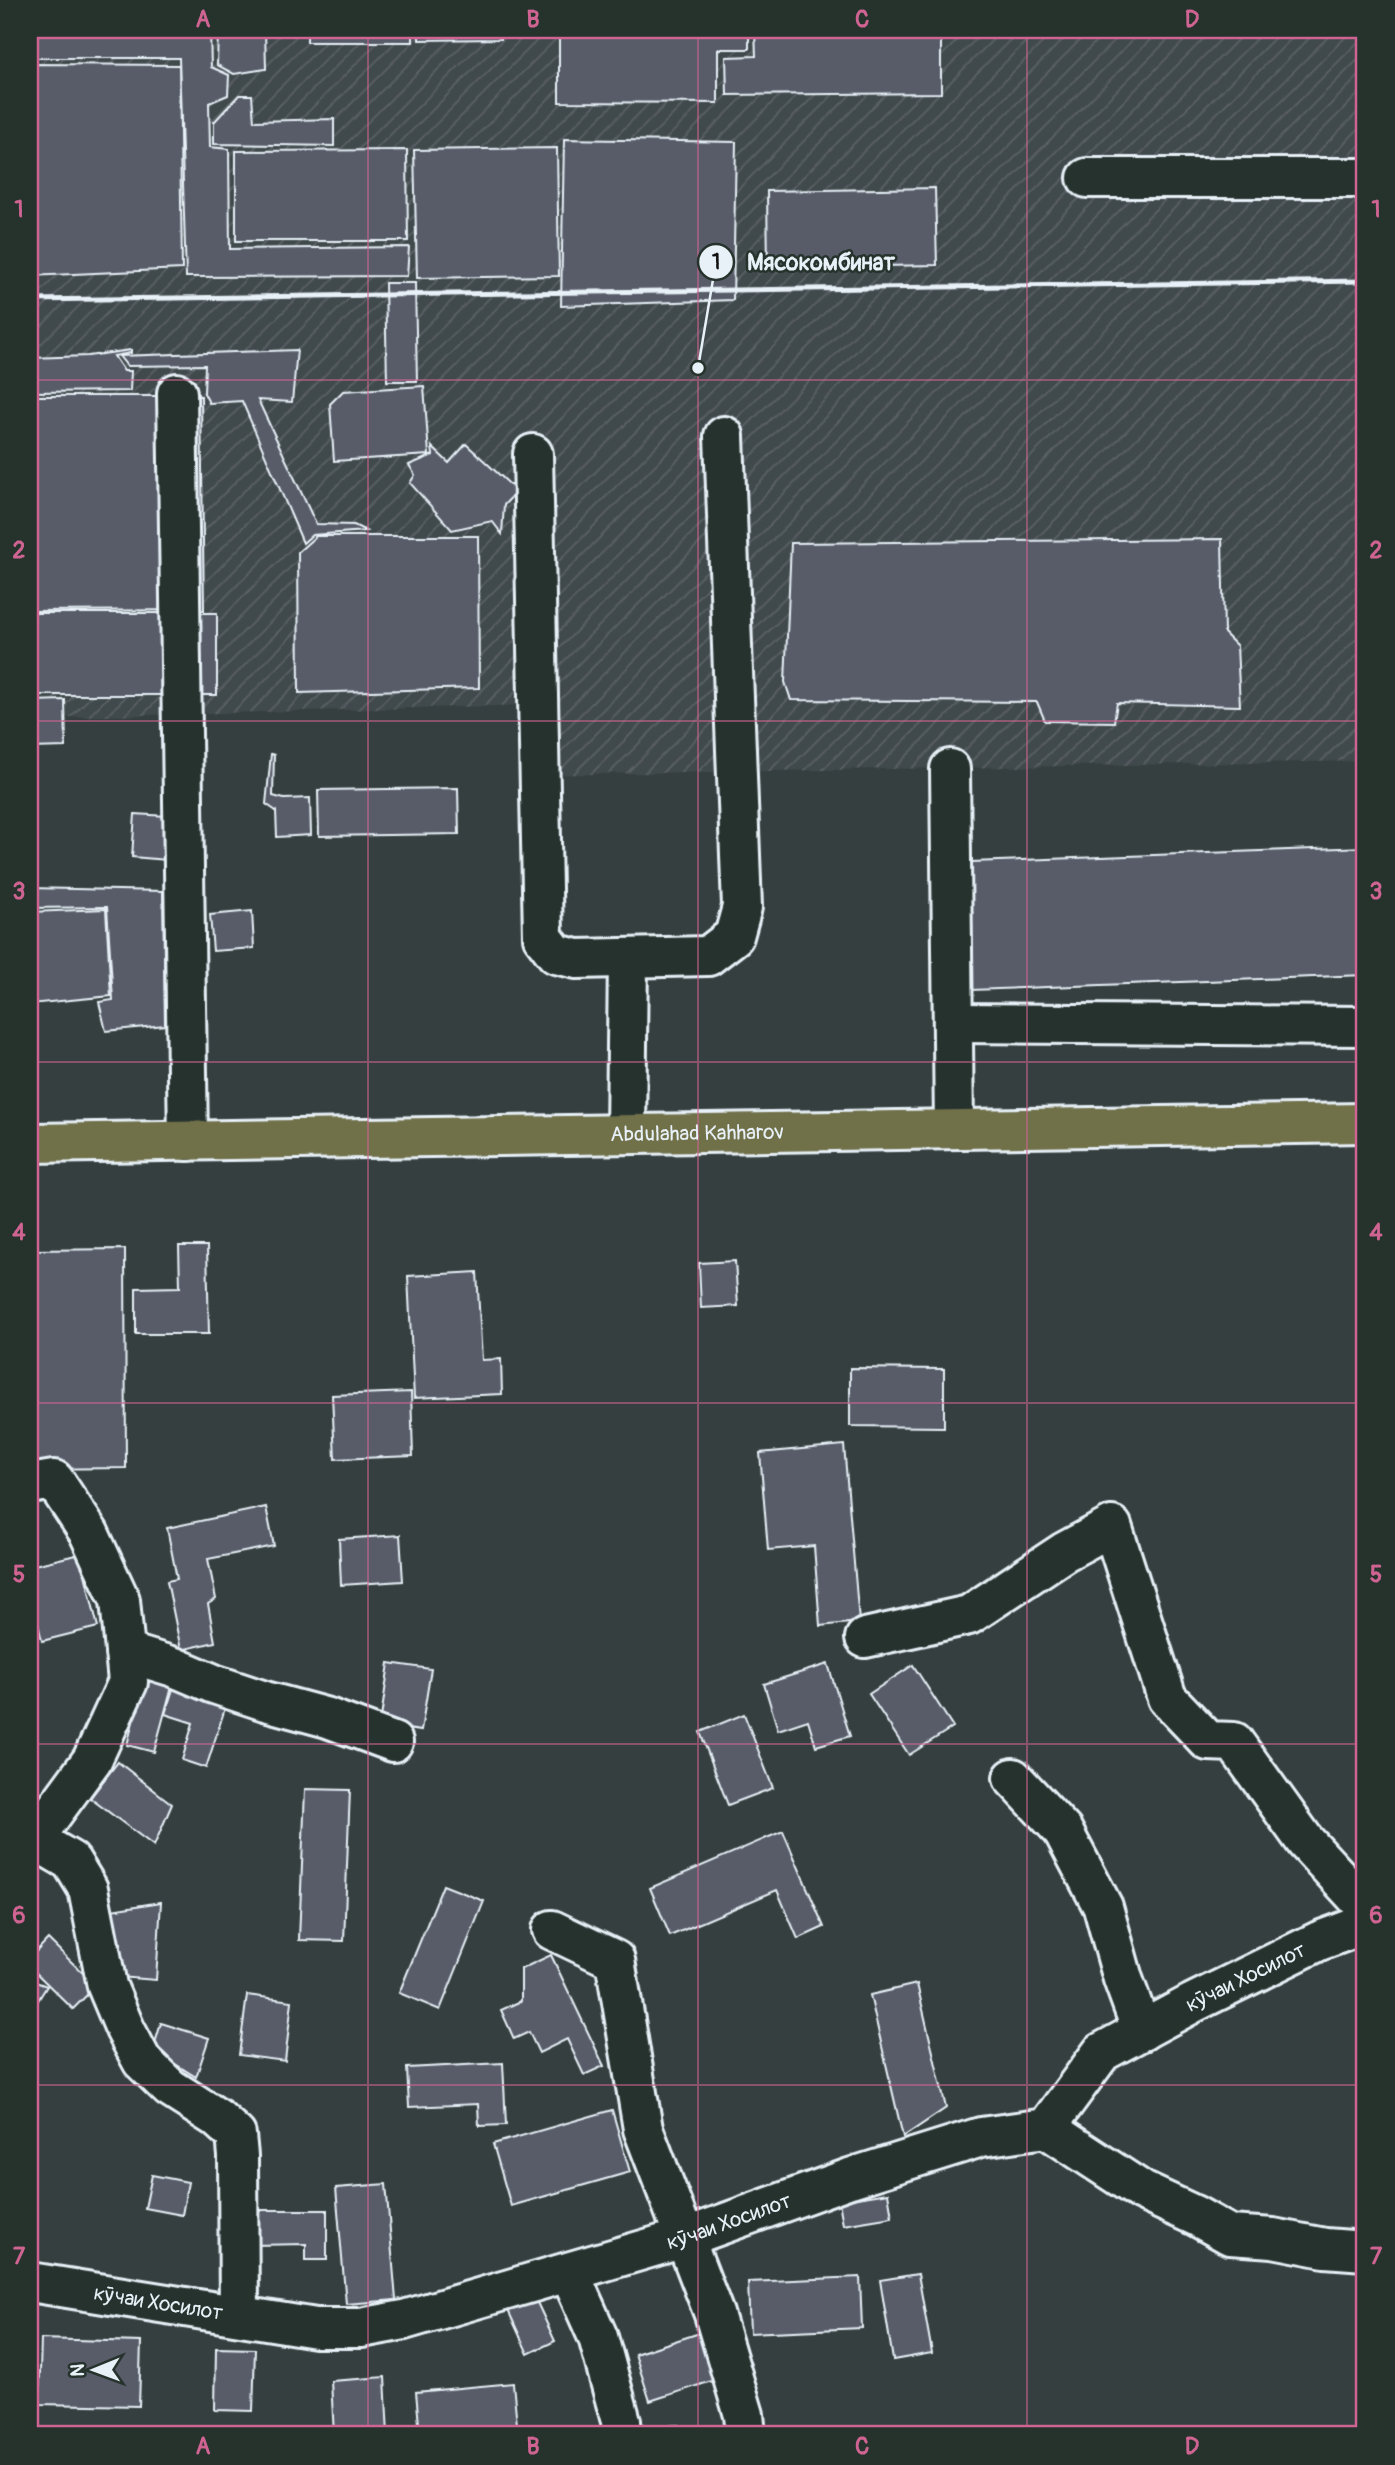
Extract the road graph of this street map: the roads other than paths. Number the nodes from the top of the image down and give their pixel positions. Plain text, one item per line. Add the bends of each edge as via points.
1 (1087, 178) dead end
2 (1365, 178) edge
3 (177, 393) dead end
4 (724, 436) dead end
5 (533, 454) dead end
6 (950, 769) dead end
7 (628, 957) junction
8 (953, 1023) junction
9 (1365, 1026) edge
10 (1365, 1123) edge
11 (954, 1129) junction
12 (626, 1134) junction
13 (188, 1141) junction
14 (30, 1143) edge
15 (30, 1484) edge
16 (865, 1638) dead end
17 (125, 1651) junction
18 (393, 1742) dead end
19 (1013, 1778) dead end
20 (32, 1838) edge
21 (1365, 1906) edge
22 (1365, 1924) edge
23 (552, 1930) dead end
24 (1142, 2031) junction
25 (1046, 2128) junction
26 (684, 2238) junction
27 (1365, 2251) edge
28 (569, 2272) junction
29 (30, 2282) edge
30 (239, 2315) junction
31 (622, 2435) edge
32 (746, 2435) edge

1 - 2 street
3 - 13 street
4 - 7 street via 742,907 734,936 708,956
5 - 7 street via 544,937 556,954 577,959
6 - 8 street
7 - 12 street
8 - 9 street
8 - 11 street
10 - 11 main road, Abdulahad Kahharov
11 - 12 main road, Abdulahad Kahharov
12 - 13 main road, Abdulahad Kahharov
13 - 14 main road, Abdulahad Kahharov
15 - 17 street via 54,1480 89,1533 120,1600
16 - 21 street via 969,1615 1112,1526 1167,1698 1208,1741 1234,1742 1305,1841
17 - 18 street
17 - 20 street via 128,1682 92,1760
19 - 24 street via 1063,1831 1103,1907
20 - 30 street via 71,1861 88,1889 107,1986 142,2061 170,2088 236,2135
22 - 24 street, кӯчаи Хосилот via 1319,1941
23 - 26 street via 615,1960 643,2129
24 - 25 street, кӯчаи Хосилот via 1102,2052
25 - 26 street, кӯчаи Хосилот via 981,2137 849,2178
25 - 27 street via 1142,2191 1230,2235
26 - 28 street, кӯчаи Хосилот
26 - 32 street via 714,2314
28 - 30 street, кӯчаи Хосилот via 361,2328 316,2328
28 - 31 street via 598,2337
29 - 30 street, кӯчаи Хосилот

